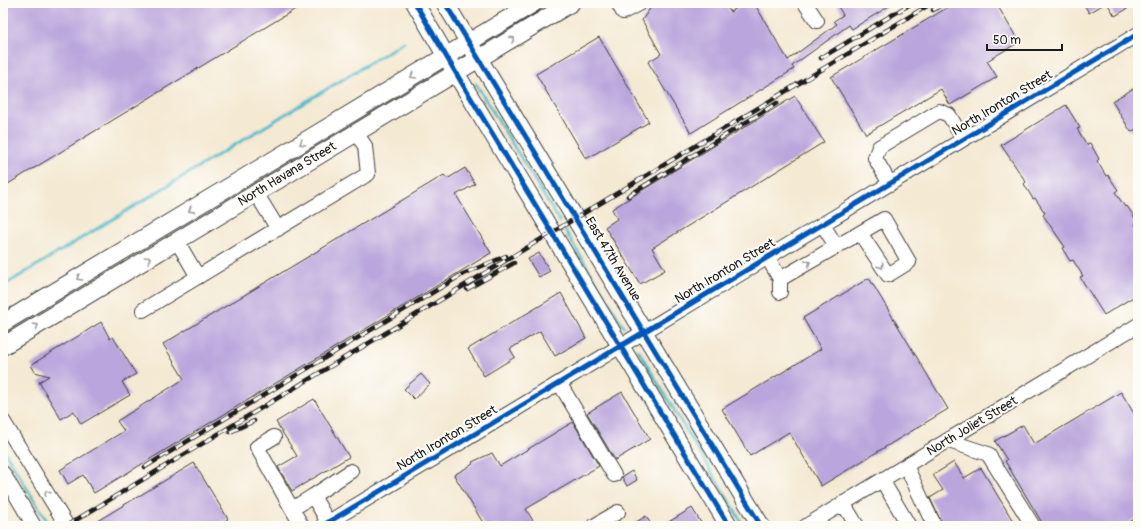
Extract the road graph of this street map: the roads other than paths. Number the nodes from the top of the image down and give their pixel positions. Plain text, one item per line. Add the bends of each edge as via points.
1 (415, 3) edge
2 (445, 3) edge
3 (534, 3) edge
4 (571, 3) edge
5 (618, 3) edge
6 (640, 3) edge
7 (805, 3) edge
8 (817, 21) dead end
9 (1138, 34) edge
10 (469, 42) junction
11 (446, 56) junction
12 (479, 59) junction
13 (455, 73) junction
14 (356, 132) junction
15 (963, 139) junction
16 (890, 184) junction
17 (256, 193) junction
18 (823, 225) junction
19 (278, 229) junction
20 (860, 233) dead end
21 (176, 242) junction
22 (836, 246) junction
23 (768, 258) junction
24 (198, 277) junction
25 (143, 310) dead end
26 (3, 323) edge
27 (1138, 325) edge
28 (644, 333) junction
29 (3, 346) edge
30 (620, 347) junction
31 (560, 384) junction
32 (3, 421) edge
33 (274, 437) dead end
34 (949, 440) junction
35 (906, 466) junction
36 (351, 471) dead end
37 (3, 473) edge
38 (614, 475) dead end
39 (882, 480) junction
40 (313, 496) junction
41 (843, 503) junction
42 (292, 508) junction
43 (618, 512) dead end
44 (325, 524) edge
45 (34, 526) edge
46 (67, 526) edge
47 (302, 526) edge
48 (594, 526) edge
49 (729, 526) edge
50 (761, 526) edge
51 (806, 526) edge
52 (857, 526) edge
53 (909, 526) edge
54 (935, 526) edge
55 (1033, 526) edge

1 - 11 main road
2 - 10 main road, East 47th Avenue
3 - 10 main road, North Havana Street
12 -> 4 main road, North Havana Street
5 - 6 street via 623,12
7 - 8 street
9 - 15 street, North Ironton Street
10 - 11 main road, North Havana Street
10 - 12 main road, East 47th Avenue
11 - 13 main road
11 -> 26 main road, North Havana Street
12 - 13 main road, North Havana Street
12 - 28 main road, East 47th Avenue
13 - 14 main road, North Havana Street
13 - 30 main road
14 - 17 main road, North Havana Street
14 - 19 street via 365,146 368,174
15 - 16 street, North Ironton Street
15 - 16 street via 949,115 939,111 879,147 875,158
16 - 18 street, North Ironton Street
17 - 19 street
17 - 21 main road, North Havana Street
18 - 22 street
18 - 23 street, North Ironton Street
19 - 24 street
20 - 22 street
21 - 24 street
29 -> 21 main road, North Havana Street
23 -> 22 street via 780,286
23 - 28 street, North Ironton Street
24 - 25 street
27 - 34 street, North Joliet Street
28 - 30 street, North Ironton Street
28 - 50 main road, East 47th Avenue
30 - 31 street, North Ironton Street
30 - 49 main road
31 - 38 street
31 - 44 street, North Ironton Street
46 -> 32 street
33 - 42 street via 257,447
34 - 35 street, North Joliet Street
34 - 55 street via 988,454
35 - 39 street, North Joliet Street
35 - 54 street via 921,495 923,506
36 - 40 street
37 - 45 street
39 - 41 street, North Joliet Street
39 - 53 street
40 - 42 street
40 - 44 street
41 - 51 street, North Joliet Street
41 - 52 street
42 - 47 street
43 - 48 street

